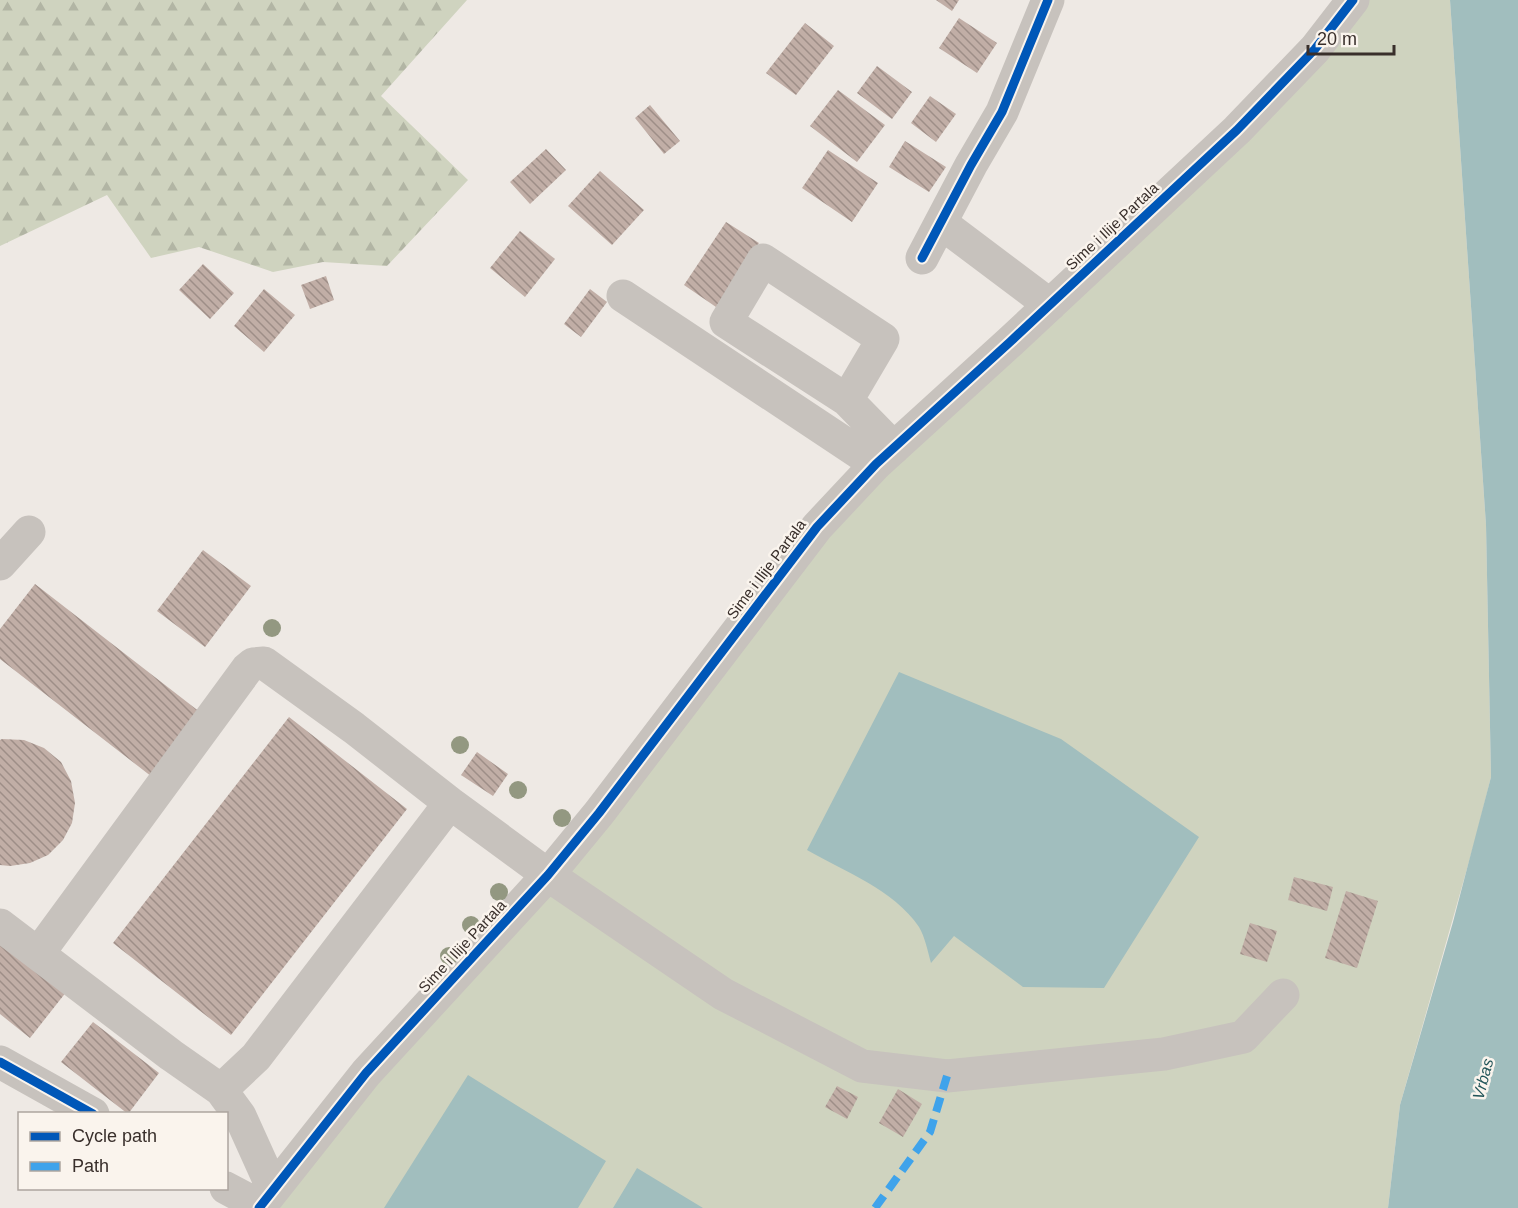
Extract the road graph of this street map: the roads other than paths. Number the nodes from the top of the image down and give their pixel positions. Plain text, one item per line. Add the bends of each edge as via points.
1 (1048, 0) edge
2 (1353, 0) edge
3 (941, 223) junction
4 (922, 258) dead end
5 (623, 296) dead end
6 (1050, 304) junction
7 (847, 400) junction
8 (885, 456) junction
9 (29, 532) dead end
10 (0, 564) edge
11 (450, 803) junction
12 (548, 875) junction
13 (0, 925) edge
14 (38, 954) junction
15 (1284, 995) dead end
16 (0, 1062) edge
17 (221, 1090) junction
18 (91, 1112) edge
19 (228, 1189) edge
20 (264, 1201) edge

1 - 3 street via 1002,112
2 - 6 street, Sime i Ilije Partala via 1278,89
3 - 4 street
3 - 6 street
5 - 8 street
6 - 8 street, Sime i Ilije Partala
7 - 7 street via 726,322 763,260 883,339
7 - 8 street
8 - 12 street, Sime i Ilije Partala via 817,527
9 - 10 street
11 - 12 street
11 - 14 street via 279,672 264,663 253,664
11 - 17 street via 256,1057
12 - 15 street via 723,994 862,1066 947,1076 1164,1054 1243,1037
12 - 20 street, Sime i Ilije Partala via 366,1073
13 - 14 street
14 - 17 street
16 - 18 street
17 - 20 street via 240,1116
19 - 20 street

